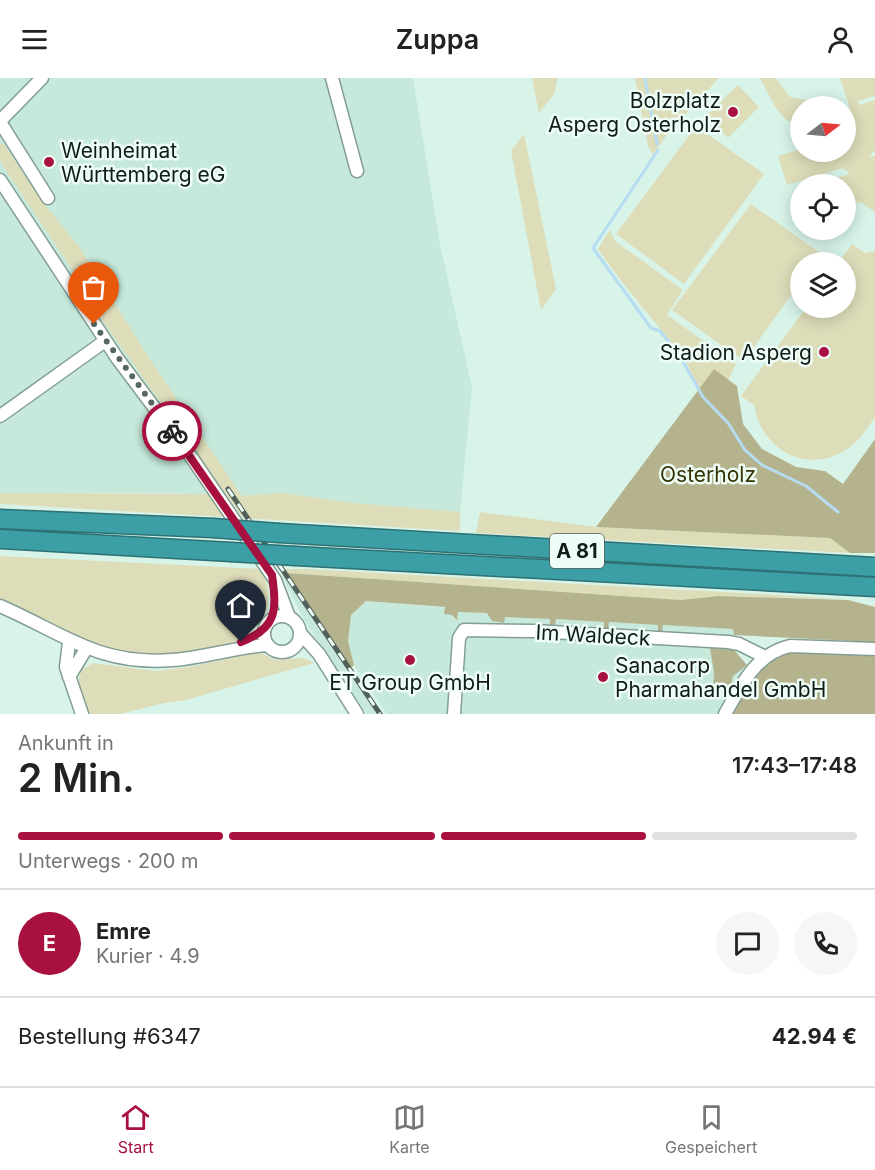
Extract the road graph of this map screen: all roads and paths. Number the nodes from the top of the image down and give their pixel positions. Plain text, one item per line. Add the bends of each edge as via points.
1 (42, 78) edge
2 (332, 78) edge
3 (0, 121) edge
4 (357, 171) dead end
5 (0, 180) edge
6 (48, 198) dead end
7 (105, 341) junction
8 (0, 416) edge
9 (0, 519) edge
10 (0, 539) edge
11 (875, 567) edge
12 (272, 575) junction
13 (875, 587) edge
14 (0, 606) edge
15 (289, 617) junction
16 (273, 618) junction
17 (264, 632) junction
18 (301, 634) junction
19 (69, 642) junction
20 (268, 645) junction
21 (294, 648) junction
22 (86, 649) junction
23 (875, 649) edge
24 (225, 651) junction
25 (765, 657) junction
26 (321, 660) junction
27 (69, 677) junction
28 (82, 714) edge
29 (357, 714) edge
30 (454, 714) edge
31 (725, 714) edge

1 - 3 street
2 - 4 street
3 - 6 street
5 - 7 street
7 - 8 street
7 - 12 street
9 - 11 highway, A 81, bridge
10 - 13 highway, A 81, bridge
12 - 15 street
12 - 16 street via 276,598
14 - 19 street
15 - 16 street
15 - 18 street
16 - 17 street
17 - 20 street
17 - 24 street
18 - 21 street
18 - 26 street
19 - 22 street
19 - 27 street
20 - 21 street via 284,652
20 - 24 street
21 - 26 street
22 - 24 street via 124,659 157,661
22 - 27 street
23 - 25 street via 789,646
25 - 30 street, Im Waldeck via 728,642 464,630 459,638
25 - 31 street via 745,678
26 - 29 street
27 - 28 street

